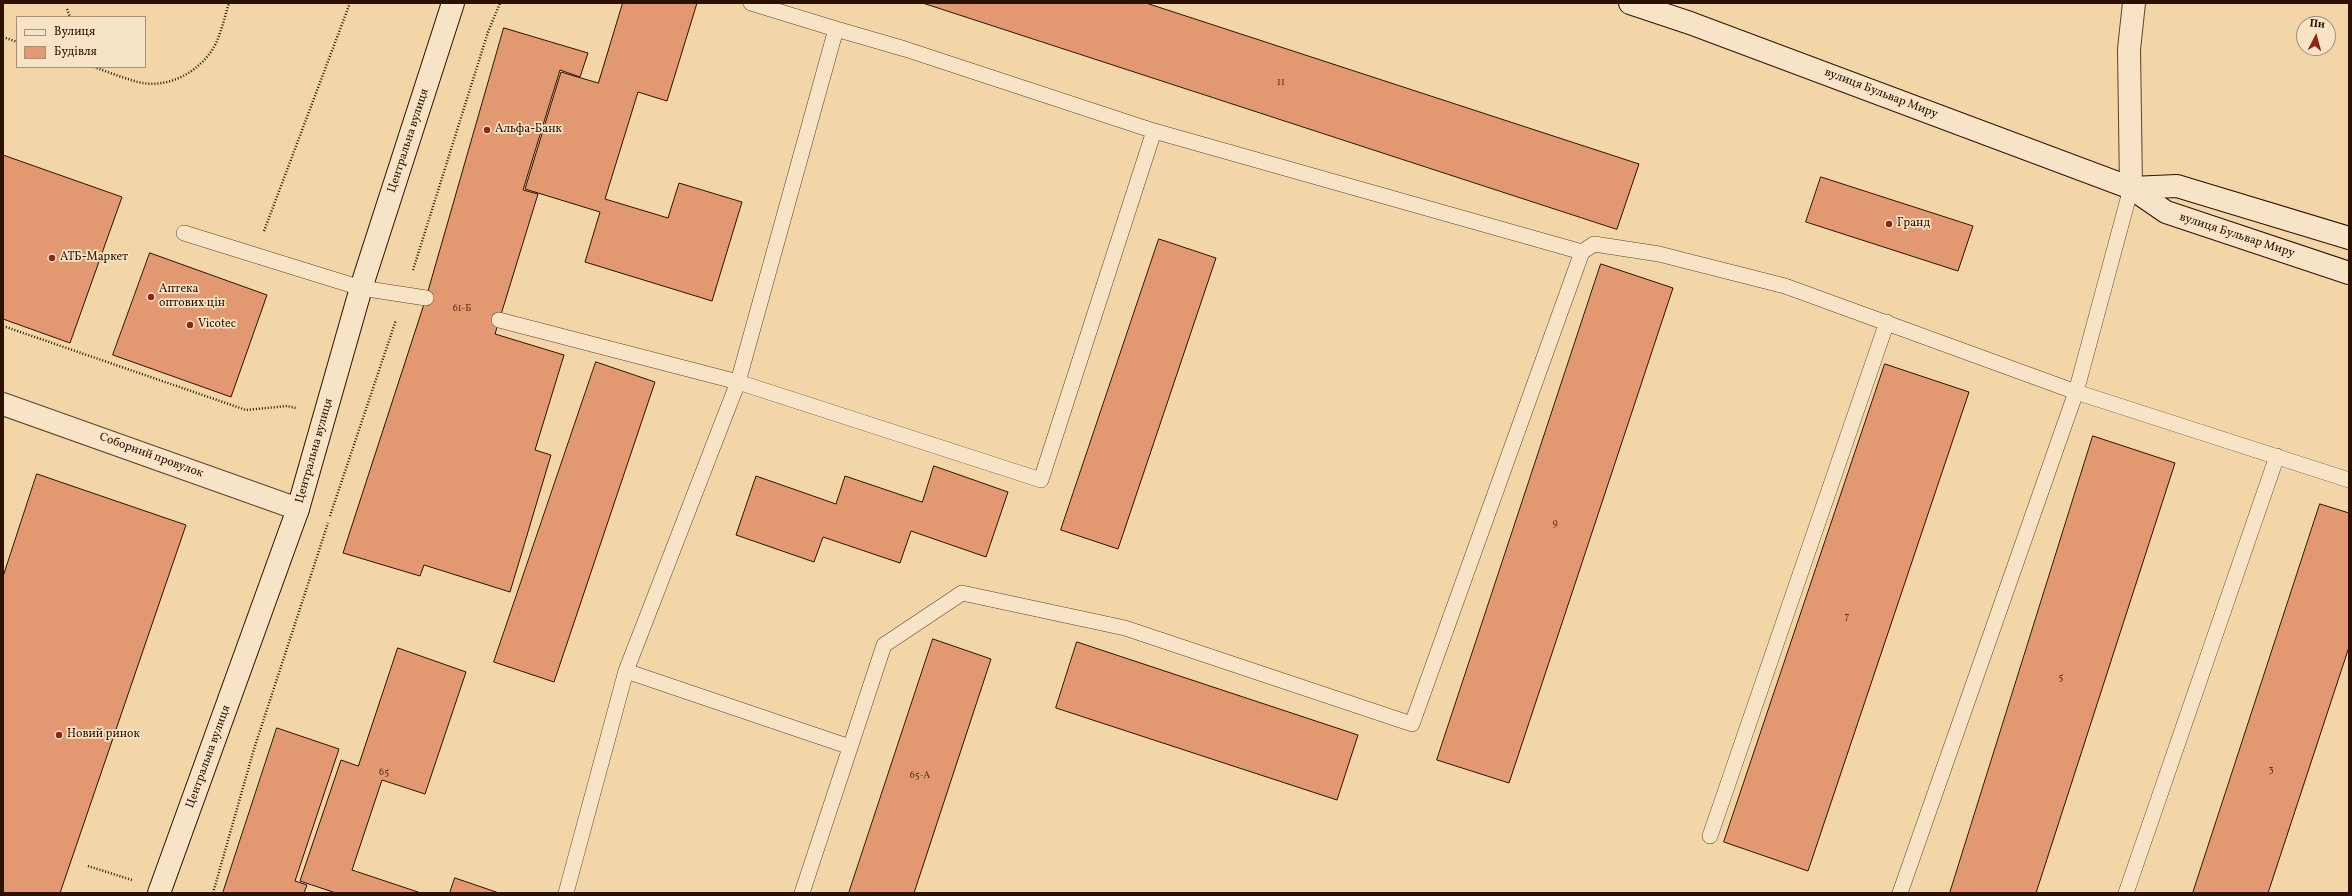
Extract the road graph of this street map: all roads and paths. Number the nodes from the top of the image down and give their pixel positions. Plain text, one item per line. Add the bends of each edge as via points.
1 (229, 3) edge
2 (350, 3) edge
3 (453, 3) edge
4 (500, 3) edge
5 (751, 3) edge
6 (1630, 3) edge
7 (2134, 3) edge
8 (67, 9) dead end
9 (70, 16) edge
10 (836, 29) junction
11 (3, 38) edge
12 (16, 42) edge
13 (97, 68) edge
14 (1154, 131) junction
15 (2131, 188) junction
16 (184, 233) dead end
17 (2349, 238) edge
18 (1582, 252) junction
19 (262, 257) junction
20 (2349, 273) edge
21 (361, 288) junction
22 (405, 293) junction
23 (426, 298) dead end
24 (499, 320) dead end
25 (1887, 322) junction
26 (3, 326) edge
27 (738, 382) junction
28 (2076, 392) junction
29 (3, 404) edge
30 (327, 414) junction
31 (359, 427) junction
32 (2277, 456) junction
33 (2349, 480) edge
34 (298, 509) junction
35 (626, 671) junction
36 (850, 747) junction
37 (1710, 836) dead end
38 (159, 893) edge
39 (213, 893) edge
40 (566, 893) edge
41 (802, 893) edge
42 (1900, 893) edge
43 (2126, 893) edge

1 - 13 path via 216,42 207,58 193,71 176,80 158,84 139,82
2 - 19 path via 264,231
3 - 21 street, Центральна вулиця
4 - 22 path via 488,32
5 - 10 lane
6 - 15 street, вулиця Бульвар Миру via 1690,23
7 - 15 street via 2129,50
8 - 9 path
10 - 14 lane via 905,49
10 - 27 lane
11 - 12 path
14 - 18 lane
14 - 27 lane via 1041,480
15 - 17 street, вулиця Бульвар Миру via 2177,186
15 - 20 street, вулиця Бульвар Миру via 2166,212
15 - 28 lane
16 - 19 lane
18 - 25 lane via 1594,244 1659,254 1785,286
18 - 36 lane via 1412,724 1125,628 962,593 884,645
19 - 21 lane
21 - 22 lane
21 - 30 street, Центральна вулиця
22 - 23 lane
22 - 31 path
24 - 27 lane
25 - 28 lane
25 - 37 lane
26 - 30 path via 246,410 287,406
27 - 35 lane
28 - 32 lane
28 - 42 lane
29 - 34 street, Соборний провулок
30 - 31 path
30 - 34 street, Центральна вулиця
31 - 39 path via 254,749
32 - 33 lane
32 - 43 lane
34 - 38 street, Центральна вулиця
35 - 36 lane
35 - 40 lane
36 - 41 lane

